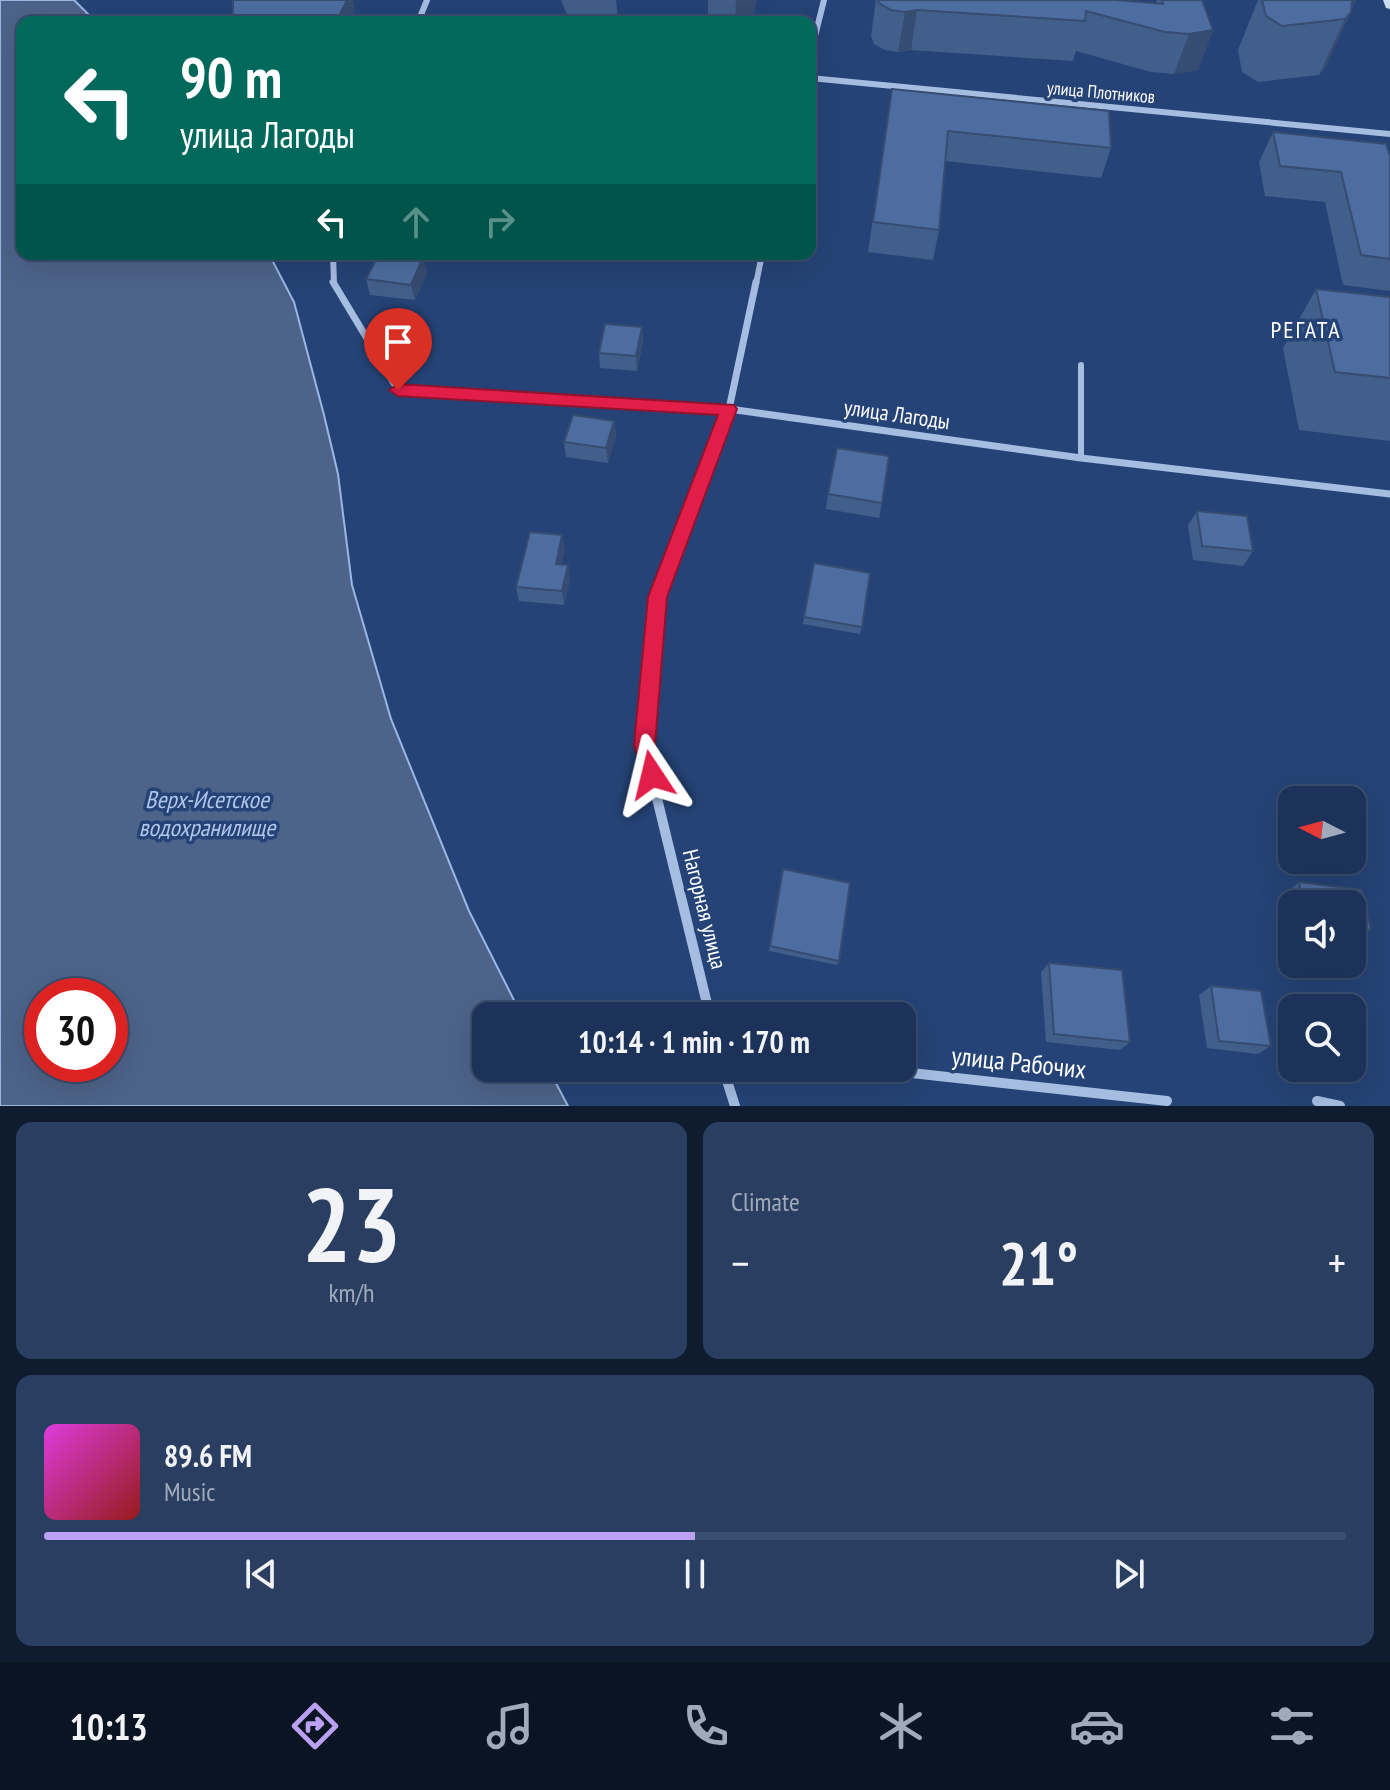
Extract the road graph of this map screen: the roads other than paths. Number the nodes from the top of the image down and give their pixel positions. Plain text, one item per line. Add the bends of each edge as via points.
1 (824, 0) edge
2 (1388, 0) edge
3 (1390, 6) edge
4 (816, 32) edge
5 (816, 79) edge
6 (1390, 134) edge
7 (333, 260) edge
8 (761, 260) edge
9 (1081, 365) dead end
10 (729, 409) junction
11 (1081, 458) junction
12 (1390, 494) edge
13 (707, 1002) edge
14 (916, 1073) edge
15 (727, 1082) edge
16 (1167, 1101) dead end
17 (1313, 1104) edge
18 (735, 1106) edge
19 (1340, 1106) edge

1 - 4 street
2 - 3 street
5 - 6 street, улица Плотников
7 - 10 street, улица Лагоды via 333,282 398,390
8 - 10 street, Нагорная улица
9 - 11 lane
10 - 11 street, улица Лагоды
10 - 13 street, Нагорная улица via 657,597 644,745
11 - 12 street, улица Лагоды
14 - 16 street, улица Рабочих
15 - 18 street
17 - 19 street

